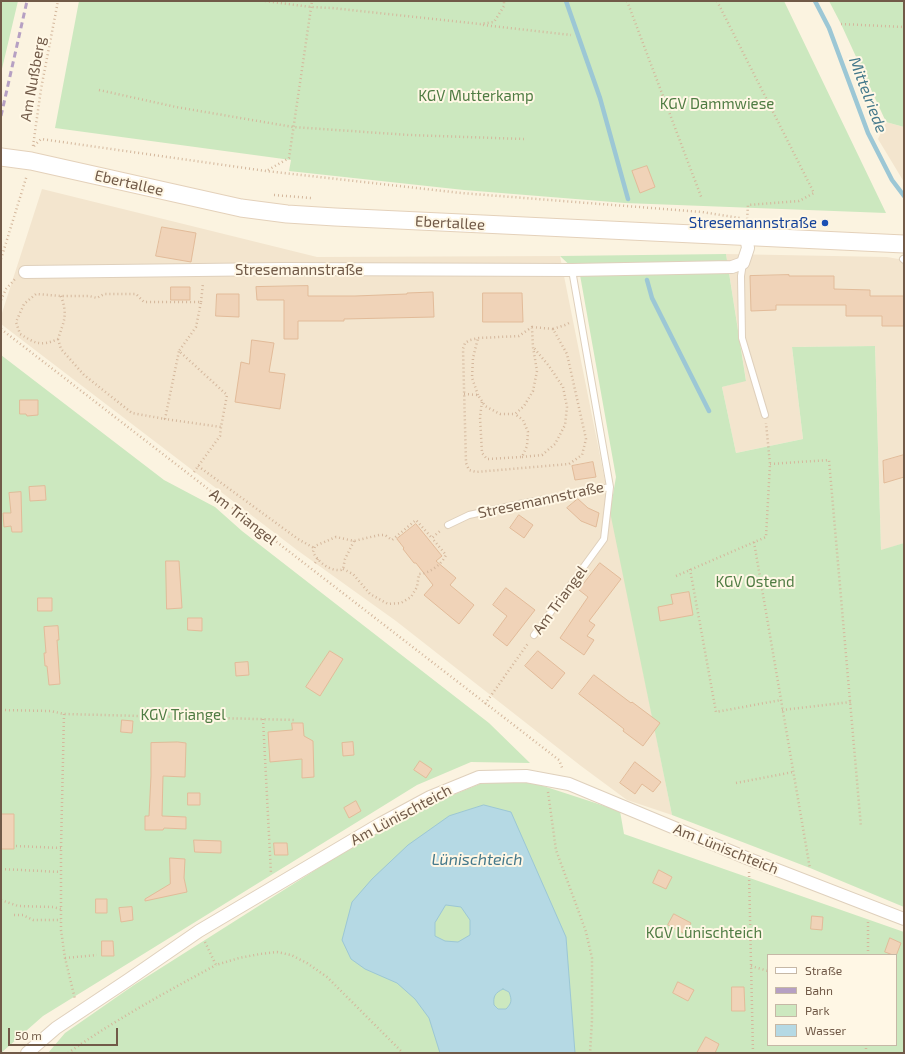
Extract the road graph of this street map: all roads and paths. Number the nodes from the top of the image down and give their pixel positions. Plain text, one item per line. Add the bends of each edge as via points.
1 (58, 1) edge
2 (265, 1) edge
3 (312, 1) edge
4 (504, 1) edge
5 (627, 1) edge
6 (717, 1) edge
7 (311, 7) junction
8 (480, 24) junction
9 (841, 24) dead end
10 (904, 27) edge
11 (571, 34) dead end
12 (99, 90) dead end
13 (293, 128) junction
14 (524, 139) dead end
15 (24, 154) edge
16 (266, 171) junction
17 (270, 195) dead end
18 (316, 199) dead end
19 (702, 199) dead end
20 (746, 225) junction
21 (904, 254) edge
22 (1, 259) edge
23 (743, 263) junction
24 (205, 270) junction
25 (572, 270) junction
26 (25, 272) dead end
27 (8, 286) dead end
28 (61, 296) junction
29 (1, 300) edge
30 (201, 302) junction
31 (580, 315) junction
32 (532, 327) junction
33 (1, 329) edge
34 (553, 329) junction
35 (479, 338) junction
36 (58, 339) junction
37 (533, 347) junction
38 (179, 351) junction
39 (464, 394) junction
40 (478, 395) junction
41 (482, 402) junction
42 (515, 414) junction
43 (765, 415) joint
44 (165, 419) junction
45 (221, 427) junction
46 (522, 457) junction
47 (770, 464) junction
48 (198, 466) junction
49 (194, 472) dead end
50 (610, 487) junction
51 (448, 524) joint
52 (432, 538) junction
53 (354, 541) junction
54 (754, 542) junction
55 (314, 548) junction
56 (318, 559) junction
57 (315, 563) dead end
58 (343, 569) junction
59 (690, 569) junction
60 (676, 576) dead end
61 (534, 636) joint
62 (781, 700) junction
63 (850, 702) junction
64 (485, 704) junction
65 (1, 710) edge
66 (782, 710) junction
67 (64, 714) junction
68 (263, 719) junction
69 (295, 720) dead end
70 (793, 772) junction
71 (546, 780) junction
72 (736, 783) dead end
73 (569, 784) junction
74 (862, 827) dead end
75 (16, 846) dead end
76 (61, 848) junction
77 (748, 859) junction
78 (1, 869) edge
79 (61, 872) junction
80 (812, 884) junction
81 (273, 887) junction
82 (1, 900) edge
83 (868, 906) junction
84 (61, 909) junction
85 (14, 915) dead end
86 (61, 920) junction
87 (904, 920) edge
88 (199, 932) junction
89 (868, 954) edge
90 (98, 955) dead end
91 (65, 958) junction
92 (216, 965) junction
93 (751, 966) junction
94 (767, 971) edge
95 (76, 998) dead end
96 (27, 1053) edge
97 (68, 1053) edge
98 (403, 1053) edge
99 (590, 1053) edge
100 (753, 1053) edge

1 - 15 path, Am Nußberg via 42,89
2 - 7 path
3 - 7 path
4 - 8 path via 504,6 494,22
5 - 19 path
6 - 20 path via 814,192 799,201 748,205
7 - 8 path
7 - 13 path
8 - 11 path
9 - 10 path
12 - 13 path
13 - 14 path
13 - 16 path via 289,158
15 - 16 path via 41,139
15 - 20 main road, Ebertallee via 241,208 287,214
15 - 22 path
16 - 20 path via 461,193 702,212 740,218
17 - 18 path
20 - 21 main road, Ebertallee
20 - 23 street via 748,248
23 - 25 street, Stresemannstraße via 732,267
23 - 43 lane via 742,338
24 - 25 street, Stresemannstraße
24 - 26 street, Stresemannstraße
24 - 30 path
25 - 31 lane, Stresemannstraße
27 - 29 path
28 - 30 path via 97,298 104,294 136,294 144,302
28 - 36 path via 65,307 64,321
28 - 36 path via 36,294 24,304 16,322 20,334 37,344
30 - 38 path via 196,327
31 - 34 path
31 - 50 lane, Stresemannstraße
32 - 34 path
32 - 35 path via 519,336
32 - 37 path
33 - 64 path, Am Triangel
34 - 39 path via 569,362 586,439 582,455 569,464 476,472 469,470 466,463
35 - 39 path via 470,340 463,349
35 - 40 path via 473,358 472,378
36 - 44 path via 61,350 84,375 132,413
37 - 42 path via 537,371 533,391 524,406
37 - 46 path via 563,387 567,407 565,425 555,444 542,455
38 - 44 path
38 - 45 path via 227,395
39 - 40 path
40 - 41 path
41 - 42 path via 500,414
41 - 46 path via 482,453 486,459
42 - 46 path via 523,420 528,432 527,446
43 - 47 path
44 - 45 path
45 - 48 path via 220,436
47 - 54 path via 766,536
47 - 63 path via 830,460
48 - 49 path
48 - 55 path
50 - 51 lane, Stresemannstraße via 469,515
50 - 61 lane, Am Triangel via 604,539
51 - 52 path
52 - 53 path via 416,520 392,540 379,535
52 - 58 path via 446,555 434,568 425,574 419,574 417,587 411,597 401,603 388,604 370,594 353,574
53 - 55 path via 336,536
53 - 58 path
54 - 59 path
54 - 62 path
55 - 56 path via 313,552
56 - 57 path
56 - 58 path via 332,570
59 - 60 path
59 - 62 path via 716,712
61 - 64 path, Am Triangel
62 - 66 path
63 - 66 path
63 - 74 path
64 - 73 path, Am Triangel via 559,760
65 - 67 path via 51,711
66 - 70 path
67 - 68 path
67 - 76 path
68 - 69 path
68 - 81 path
70 - 72 path
70 - 80 path
71 - 73 street, Am Lünischteich
71 - 81 street, Am Lünischteich via 526,776 479,777 430,797
71 - 99 path via 556,850 586,932 592,958
73 - 77 street, Am Lünischteich
75 - 76 path
76 - 79 path
77 - 80 street, Am Lünischteich
77 - 93 path
78 - 79 path
79 - 84 path
80 - 83 street, Am Lünischteich
81 - 88 street, Am Lünischteich
82 - 84 path via 18,906
83 - 87 street, Am Lünischteich
83 - 89 path
84 - 86 path
85 - 86 path via 23,915 33,920
86 - 91 path
88 - 92 path
88 - 96 street, Am Lünischteich via 56,1028
90 - 91 path
91 - 95 path
92 - 97 path via 130,1013
92 - 98 path via 253,955 277,952 291,955 327,977
93 - 94 path
93 - 100 path

